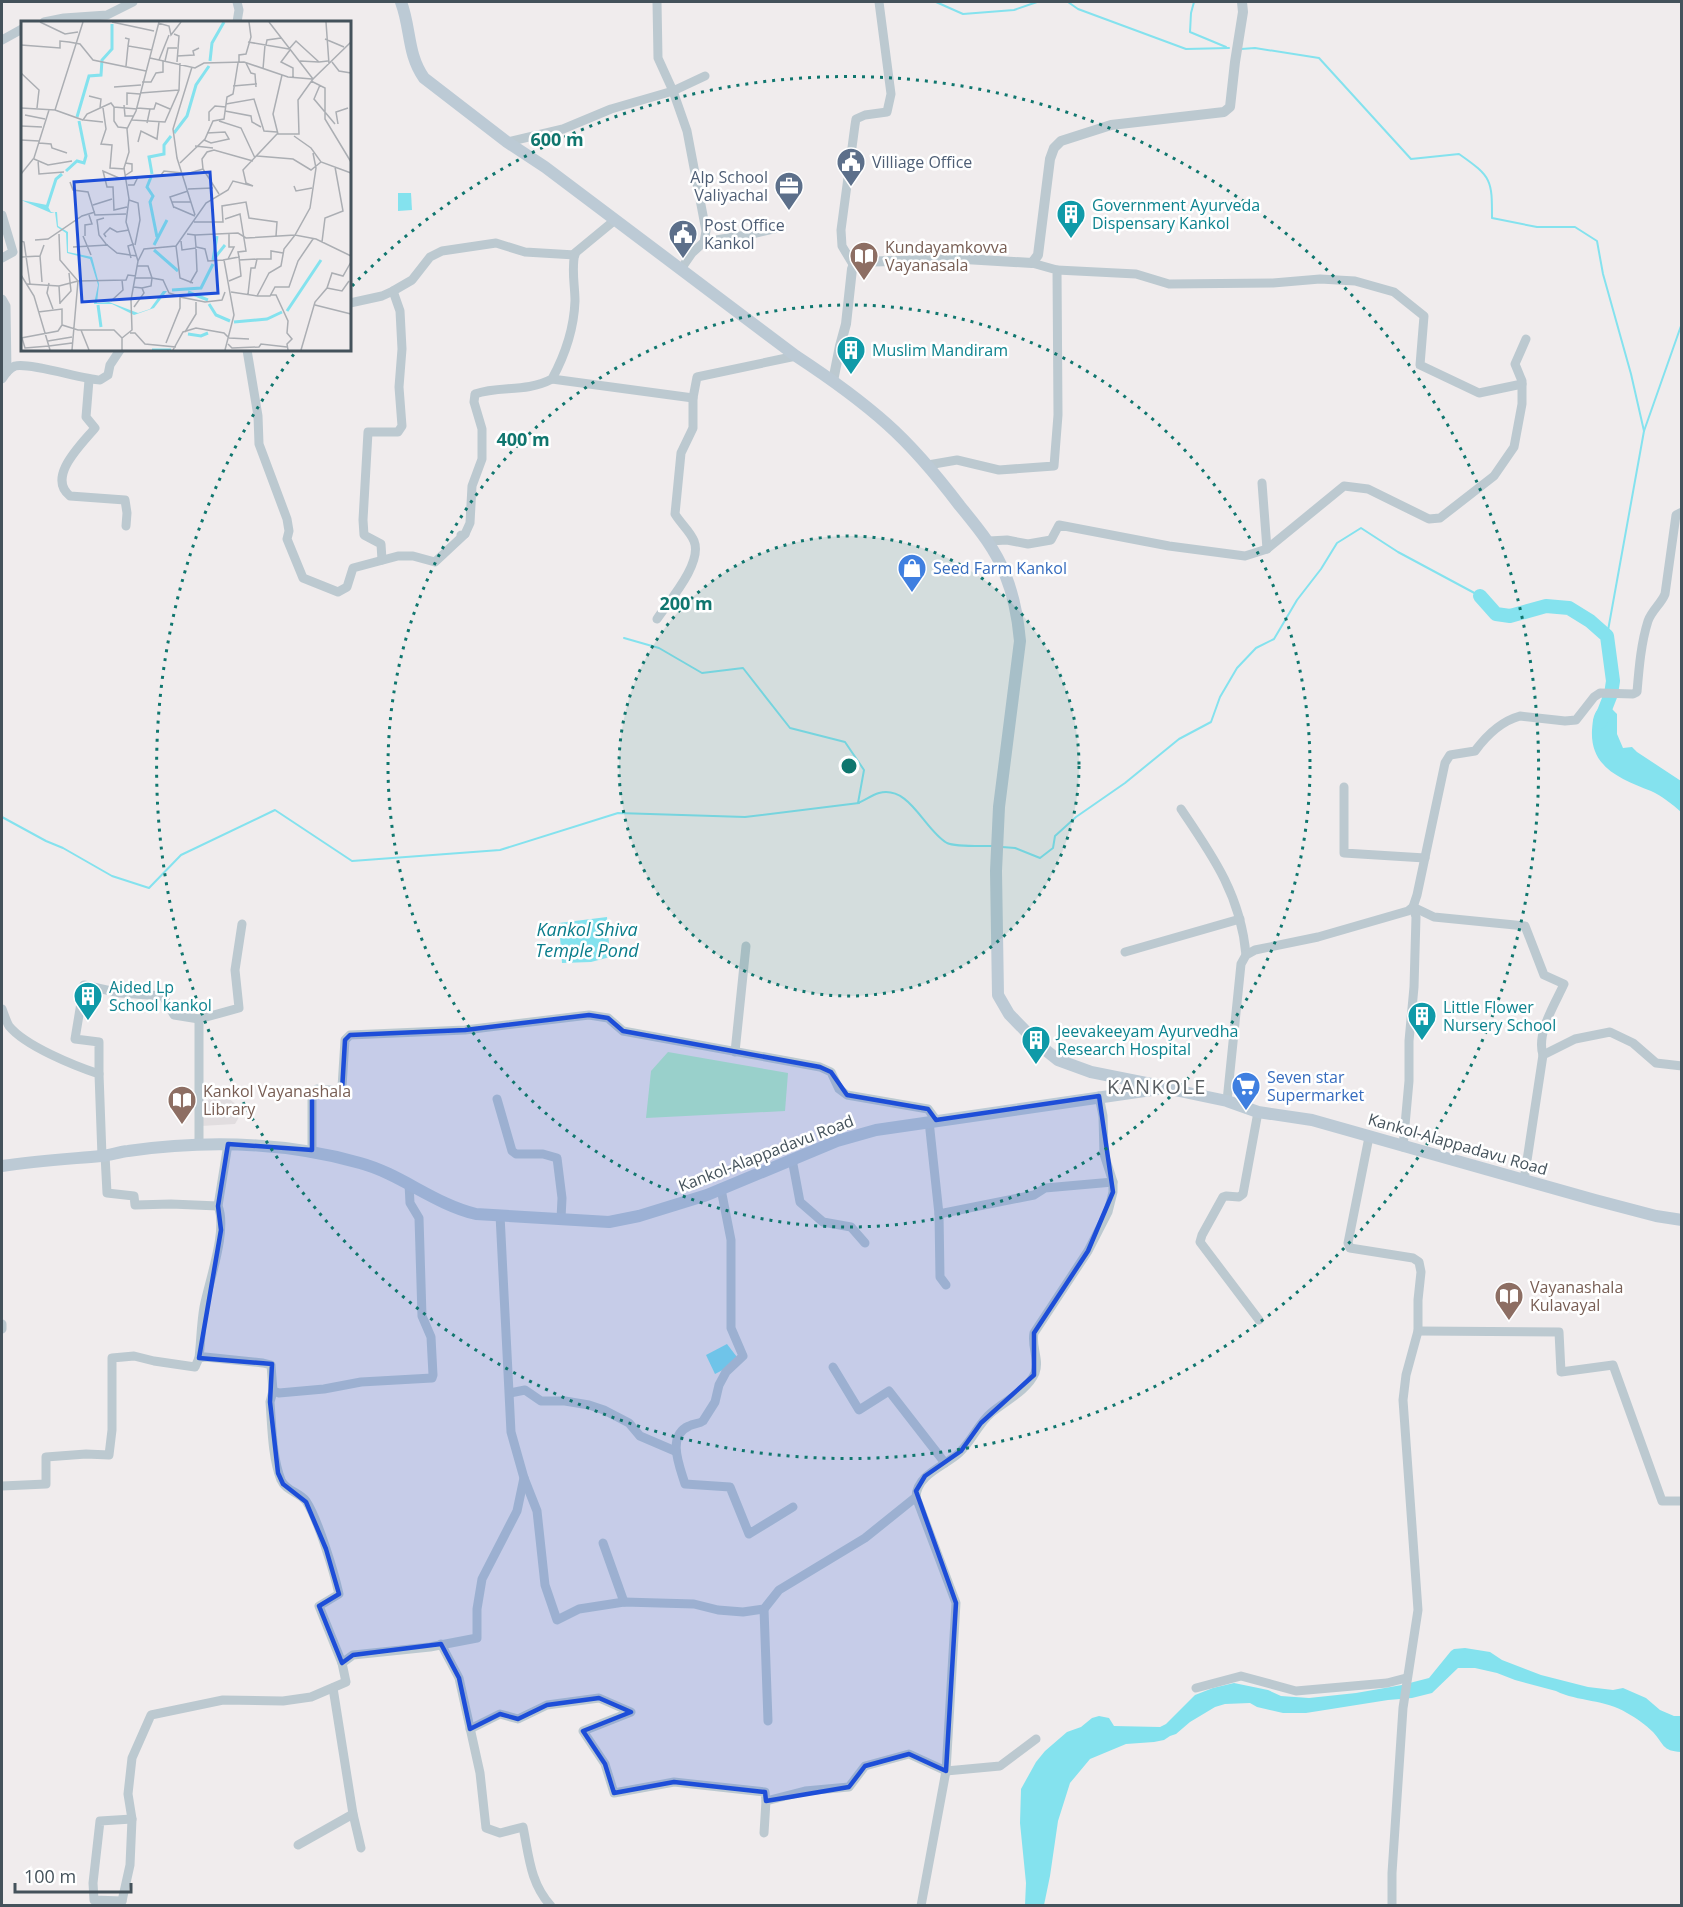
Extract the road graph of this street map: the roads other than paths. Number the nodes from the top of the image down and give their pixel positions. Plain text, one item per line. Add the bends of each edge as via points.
1 (133, 2) edge
2 (237, 2) edge
3 (401, 2) edge
4 (657, 2) edge
5 (879, 2) edge
6 (1242, 2) edge
7 (49, 21) edge
8 (237, 21) edge
9 (21, 30) edge
10 (2, 40) edge
11 (705, 76) dead end
12 (673, 91) junction
13 (507, 142) junction
14 (2, 215) edge
15 (615, 220) junction
16 (782, 227) dead end
17 (704, 242) junction
18 (574, 255) junction
19 (2, 258) edge
20 (1032, 263) junction
21 (854, 266) junction
22 (681, 268) junction
23 (1057, 270) junction
24 (393, 291) junction
25 (2, 299) edge
26 (351, 303) edge
27 (1526, 339) dead end
28 (119, 351) edge
29 (247, 351) edge
30 (796, 356) junction
31 (4, 375) edge
32 (552, 379) junction
33 (89, 380) junction
34 (833, 381) junction
35 (1522, 384) junction
36 (693, 398) junction
37 (928, 465) junction
38 (1262, 483) dead end
39 (1682, 512) edge
40 (126, 526) dead end
41 (465, 534) junction
42 (453, 539) dead end
43 (989, 542) junction
44 (1267, 549) junction
45 (381, 560) junction
46 (657, 619) dead end
47 (1344, 787) dead end
48 (1181, 808) dead end
49 (1425, 858) junction
50 (1413, 907) junction
51 (1240, 919) junction
52 (242, 924) dead end
53 (746, 946) dead end
54 (1125, 952) dead end
55 (1246, 955) junction
56 (2, 1009) edge
57 (199, 1019) junction
58 (735, 1052) junction
59 (1543, 1055) junction
60 (1682, 1066) edge
61 (99, 1074) junction
62 (1166, 1088) junction
63 (1099, 1096) junction
64 (497, 1099) dead end
65 (1227, 1101) junction
66 (1258, 1112) junction
67 (933, 1121) junction
68 (1369, 1137) junction
69 (228, 1144) junction
70 (199, 1145) junction
71 (1403, 1147) junction
72 (312, 1151) junction
73 (103, 1155) junction
74 (792, 1159) junction
75 (2, 1166) edge
76 (1524, 1180) junction
77 (1113, 1182) junction
78 (409, 1184) junction
79 (721, 1189) junction
80 (218, 1206) junction
81 (939, 1214) junction
82 (500, 1215) junction
83 (561, 1220) junction
84 (1682, 1220) edge
85 (866, 1243) dead end
86 (946, 1285) dead end
87 (1259, 1320) dead end
88 (2, 1324) edge
89 (2, 1329) edge
90 (1418, 1331) junction
91 (199, 1358) junction
92 (833, 1367) dead end
93 (273, 1391) junction
94 (510, 1393) junction
95 (675, 1451) junction
96 (945, 1463) junction
97 (524, 1478) junction
98 (2, 1486) edge
99 (916, 1497) junction
100 (1682, 1501) edge
101 (794, 1507) dead end
102 (603, 1543) dead end
103 (624, 1602) junction
104 (764, 1609) junction
105 (441, 1644) junction
106 (342, 1663) junction
107 (1406, 1678) junction
108 (333, 1688) junction
109 (1196, 1688) dead end
110 (768, 1721) dead end
111 (470, 1729) junction
112 (1036, 1739) dead end
113 (946, 1771) junction
114 (766, 1801) junction
115 (353, 1815) junction
116 (132, 1819) junction
117 (764, 1833) dead end
118 (298, 1845) dead end
119 (361, 1848) dead end
120 (121, 1903) edge
121 (551, 1905) edge
122 (921, 1905) edge
123 (1392, 1905) edge

1 - 7 street via 107,15
2 - 8 street
3 - 13 main road via 412,56 424,78
4 - 12 street via 658,58
5 - 21 street via 891,94 887,112 856,119 841,230 842,246
6 - 20 street via 1230,107 1224,112 1112,125 1061,141 1050,159 1038,255
9 - 10 street
11 - 12 street
12 - 13 street via 611,109 563,129
12 - 17 street via 687,131 706,231
13 - 15 main road
14 - 19 street via 13,252
15 - 18 street
15 - 22 main road
16 - 17 street
17 - 22 street
18 - 24 street via 525,252 496,243 442,251 430,257 412,280
18 - 32 street via 575,303 568,342
20 - 21 street via 965,259 869,261 855,262
20 - 23 street
21 - 34 street
22 - 30 main road
23 - 35 street via 1136,274 1168,284 1355,280 1395,292 1424,316 1420,365 1479,393
23 - 37 street via 1058,415 1054,466 999,470 957,460
24 - 26 street
24 - 45 street via 400,311 402,426 398,432 368,432 364,510 364,534 381,544
25 - 31 street via 6,306
27 - 35 street via 1515,364
28 - 33 street via 108,375
29 - 45 street via 259,444 287,519 287,539 303,578 338,592 347,587 353,568
30 - 34 main road
30 - 36 street via 697,377
31 - 33 street via 16,366
32 - 36 street
32 - 41 street via 518,389 475,394 483,459 472,486 470,523
33 - 40 street via 86,417 95,428 74,453 60,482 70,496 125,500
34 - 37 main road via 888,425
35 - 44 street via 1514,447 1494,476 1440,518 1430,519 1368,489 1344,486
36 - 46 street via 693,428 681,453 675,514 691,534 696,553 693,565
37 - 43 main road
38 - 44 street
39 - 49 street via 1676,515 1663,601 1648,621 1637,692 1600,693 1576,720 1513,718 1486,737 1475,751 1450,755
41 - 42 street
41 - 45 street via 435,562 413,556
43 - 44 street via 1028,544 1051,540 1059,525 1221,555 1245,556
43 - 62 main road via 1005,572 1018,617 1020,640 998,832 998,995 1009,1014 1058,1060 1091,1072
47 - 49 street via 1344,853
48 - 51 street via 1216,861
49 - 50 street
50 - 55 street via 1399,915
50 - 59 street via 1434,916 1525,926 1544,975 1564,984 1540,1045
50 - 71 street via 1414,987
51 - 54 street
51 - 55 street
52 - 57 street via 235,970 239,1008
53 - 58 street
55 - 65 street via 1240,964
56 - 61 street via 9,1025 23,1039
57 - 61 street via 174,1015 163,996 84,985 75,1040 99,1042
57 - 70 street
58 - 67 street via 820,1067 831,1072 838,1089 846,1095 928,1109
58 - 72 street via 623,1031 608,1018 589,1015 465,1030 350,1035 345,1040 340,1091 318,1089 312,1093
59 - 60 street via 1575,1039 1610,1032 1634,1043 1656,1063
59 - 76 street
61 - 73 street
62 - 63 main road, Kankol-Alappadavu Road
62 - 65 main road, Kankol-Alappadavu Road
63 - 67 main road, Kankol-Alappadavu Road
63 - 77 street via 1104,1154
64 - 83 street via 512,1151 557,1158
65 - 66 main road, Kankol-Alappadavu Road
66 - 68 main road, Kankol-Alappadavu Road via 1312,1120
66 - 87 street via 1243,1194 1223,1197 1200,1242
67 - 74 main road, Kankol-Alappadavu Road via 876,1130
67 - 81 street
68 - 71 main road, Kankol-Alappadavu Road
68 - 90 street via 1348,1243 1350,1248 1419,1262
69 - 70 main road, Kankol-Alappadavu Road
69 - 72 main road, Kankol-Alappadavu Road
69 - 80 street
70 - 73 main road, Kankol-Alappadavu Road
71 - 76 main road, Kankol-Alappadavu Road
72 - 78 main road, Kankol-Alappadavu Road via 363,1163
73 - 75 main road, Kankol-Alappadavu Road
73 - 80 street via 108,1193 134,1196 135,1205
74 - 79 main road, Kankol-Alappadavu Road
74 - 85 street via 800,1202 823,1222 851,1227
76 - 84 main road, Kankol-Alappadavu Road
77 - 81 street via 1045,1188 1034,1195
77 - 96 street via 1108,1212 1088,1251 1034,1333 1034,1374
78 - 82 main road, Kankol-Alappadavu Road via 447,1206 476,1214
78 - 93 street via 410,1203 419,1218 422,1316 431,1337 432,1378 361,1382 288,1393
79 - 83 main road, Kankol-Alappadavu Road via 609,1222
79 - 95 street via 731,1240 731,1328 743,1356 726,1372 703,1421 690,1425 681,1434
80 - 91 street via 220,1230
81 - 86 street via 940,1277
82 - 83 main road, Kankol-Alappadavu Road
82 - 94 street
88 - 89 street
90 - 100 street via 1559,1332 1561,1372 1613,1365 1662,1501
90 - 107 street via 1403,1400 1418,1610
91 - 93 street via 271,1365
91 - 98 street via 195,1367 134,1356 112,1358 109,1455 46,1457 46,1484
92 - 96 street via 859,1410 889,1391
93 - 106 street via 270,1401 278,1473 283,1484 306,1502 326,1549 339,1594 319,1606
94 - 95 street via 525,1390 541,1401 589,1405 629,1423 640,1436
94 - 97 street via 511,1432
95 - 101 street via 685,1484 730,1487 749,1534
96 - 99 street via 926,1476
97 - 103 street via 537,1511 545,1585 557,1620 579,1609
97 - 105 street via 517,1511 482,1580 477,1638
99 - 104 street via 865,1538 780,1590
99 - 113 street via 956,1603
102 - 103 street
103 - 104 street via 694,1604 743,1612
104 - 110 street
105 - 106 street via 353,1655
105 - 111 street via 459,1678
106 - 108 street via 346,1682
107 - 109 street via 1296,1690 1241,1676
107 - 123 street
108 - 115 street
108 - 116 street via 311,1697 283,1701 223,1700 151,1715 132,1758 128,1794
111 - 114 street via 500,1714 518,1719 547,1705 599,1698 631,1712 583,1731 605,1764 614,1793 674,1782 765,1792
111 - 121 street via 486,1828 500,1833 523,1827 534,1881
112 - 113 street via 1000,1766
113 - 114 street via 909,1754 865,1766 849,1786
113 - 122 street
114 - 117 street
115 - 118 street
115 - 119 street
116 - 120 street via 130,1865
116 - 120 street via 100,1821 94,1900

